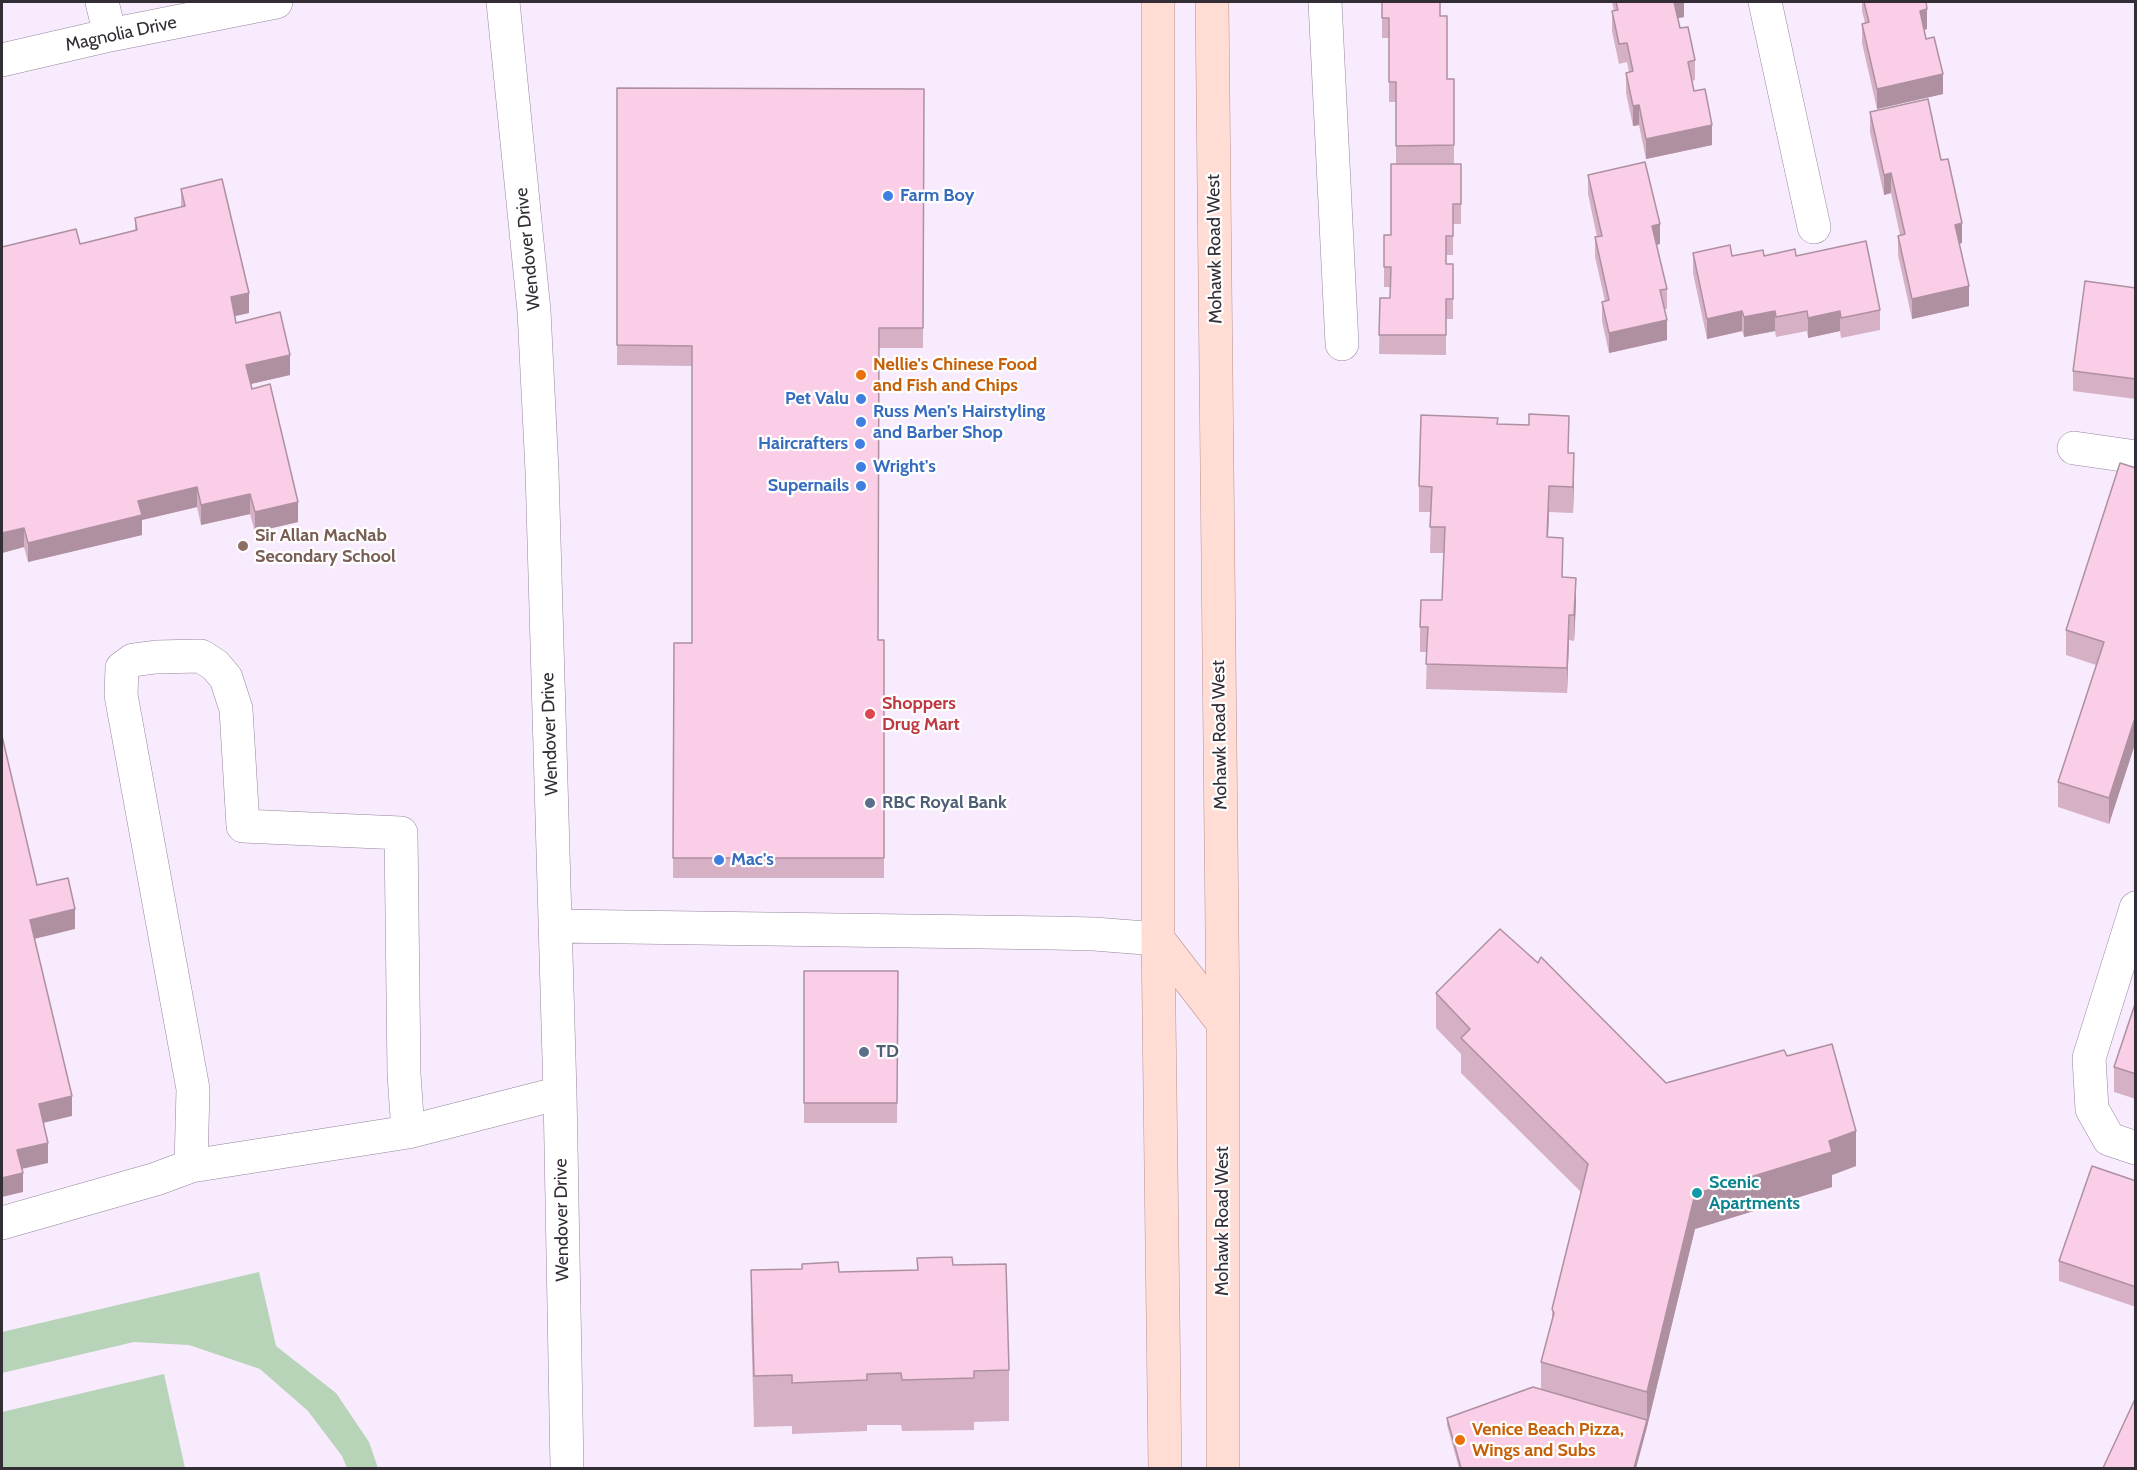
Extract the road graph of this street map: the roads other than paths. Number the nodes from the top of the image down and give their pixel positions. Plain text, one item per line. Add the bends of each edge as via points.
1 (102, 2) edge
2 (276, 2) edge
3 (503, 2) edge
4 (1158, 2) edge
5 (1212, 2) edge
6 (1325, 2) edge
7 (1765, 2) edge
8 (110, 35) junction
9 (2, 60) edge
10 (1814, 226) dead end
11 (1342, 344) dead end
12 (2074, 448) dead end
13 (2136, 457) edge
14 (2136, 908) edge
15 (555, 926) junction
16 (1158, 939) junction
17 (1223, 1023) junction
18 (560, 1093) junction
19 (408, 1132) junction
20 (2136, 1148) edge
21 (191, 1166) junction
22 (2, 1223) edge
23 (567, 1468) edge
24 (1165, 1468) edge
25 (1223, 1468) edge

1 - 8 street
2 - 8 street, Magnolia Drive
3 - 15 street, Wendover Drive via 534,311
4 - 16 main road
5 - 17 main road, Mohawk Road West
6 - 11 street
7 - 10 street
8 - 9 street, Magnolia Drive
12 - 13 street
14 - 20 street via 2089,1058 2092,1109 2109,1139
15 - 16 street via 1063,933
15 - 18 street, Wendover Drive
16 - 17 main road
16 - 24 main road
17 - 25 main road, Mohawk Road West
18 - 19 street
18 - 23 street, Wendover Drive
19 - 21 street
19 - 21 street via 401,833 243,826 236,709 226,678 201,656 133,660 122,668 120,695 193,1089
21 - 22 street

